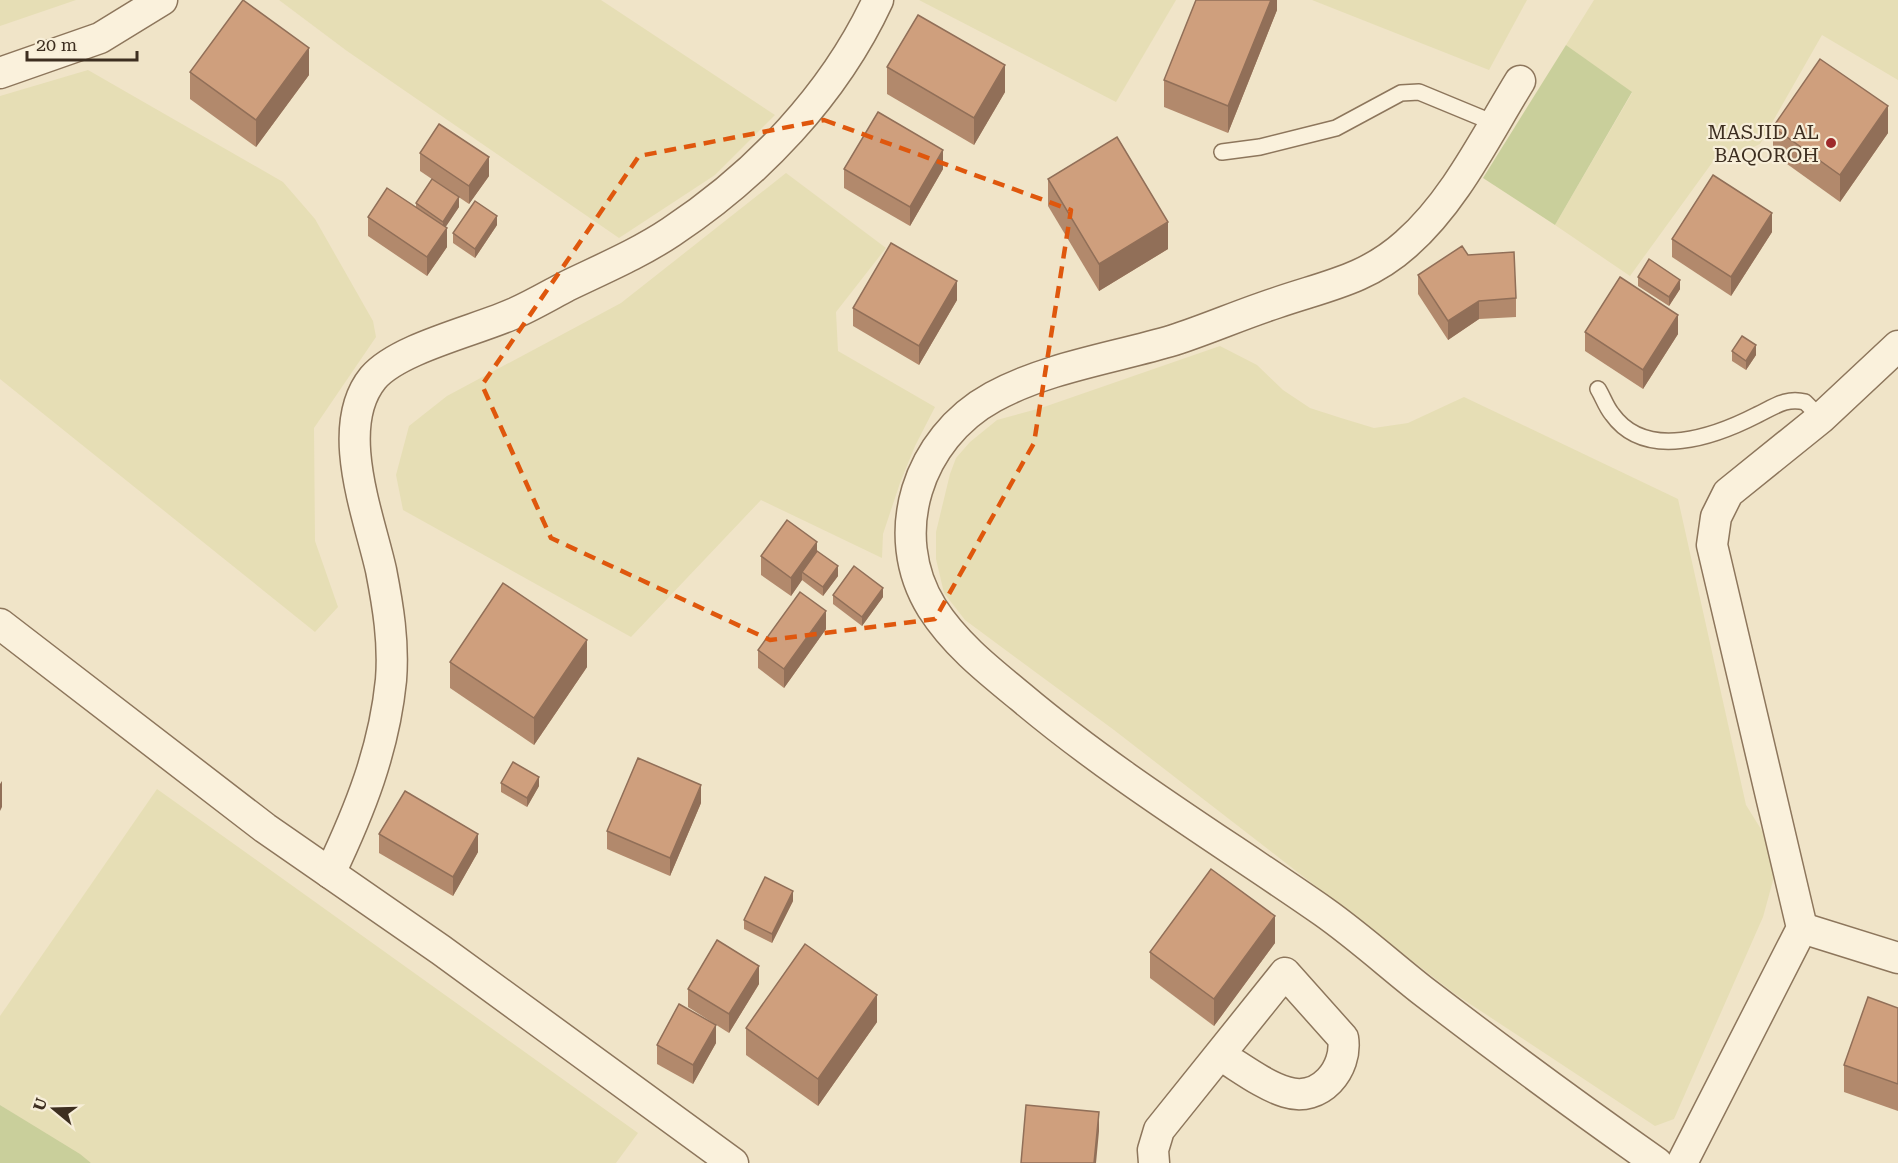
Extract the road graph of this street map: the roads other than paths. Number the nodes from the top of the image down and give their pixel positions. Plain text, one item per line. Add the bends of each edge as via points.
1 (162, 0) edge
2 (878, 0) edge
3 (0, 74) edge
4 (1520, 81) dead end
5 (1494, 123) junction
6 (1222, 152) dead end
7 (1898, 346) edge
8 (1598, 389) dead end
9 (1821, 418) junction
10 (0, 624) edge
11 (330, 873) junction
12 (1802, 928) junction
13 (1898, 958) edge
14 (1220, 1055) dead end
15 (734, 1163) edge
16 (1154, 1163) edge
17 (1657, 1163) edge
18 (1682, 1163) edge

1 - 3 street via 100,38
2 - 11 street via 841,66 815,102 775,146 717,199 624,260 514,314 388,364 372,379 357,417 355,462 391,625 391,679 378,752 364,798
4 - 5 street
5 - 6 lane via 1419,92 1401,93 1336,128
5 - 17 street via 1431,220 1406,245 1349,282 1176,339 1032,380 990,398 963,419 924,468 914,493 913,549 929,603 947,630 1041,714 1116,771 1327,914 1500,1050
7 - 9 street
8 - 9 lane via 1613,416 1635,434 1664,441 1694,440 1756,416 1784,400 1805,402
9 - 12 street via 1728,493 1716,517 1712,545
10 - 11 street
11 - 15 street
12 - 13 street
12 - 18 street
14 - 16 street via 1159,1130

